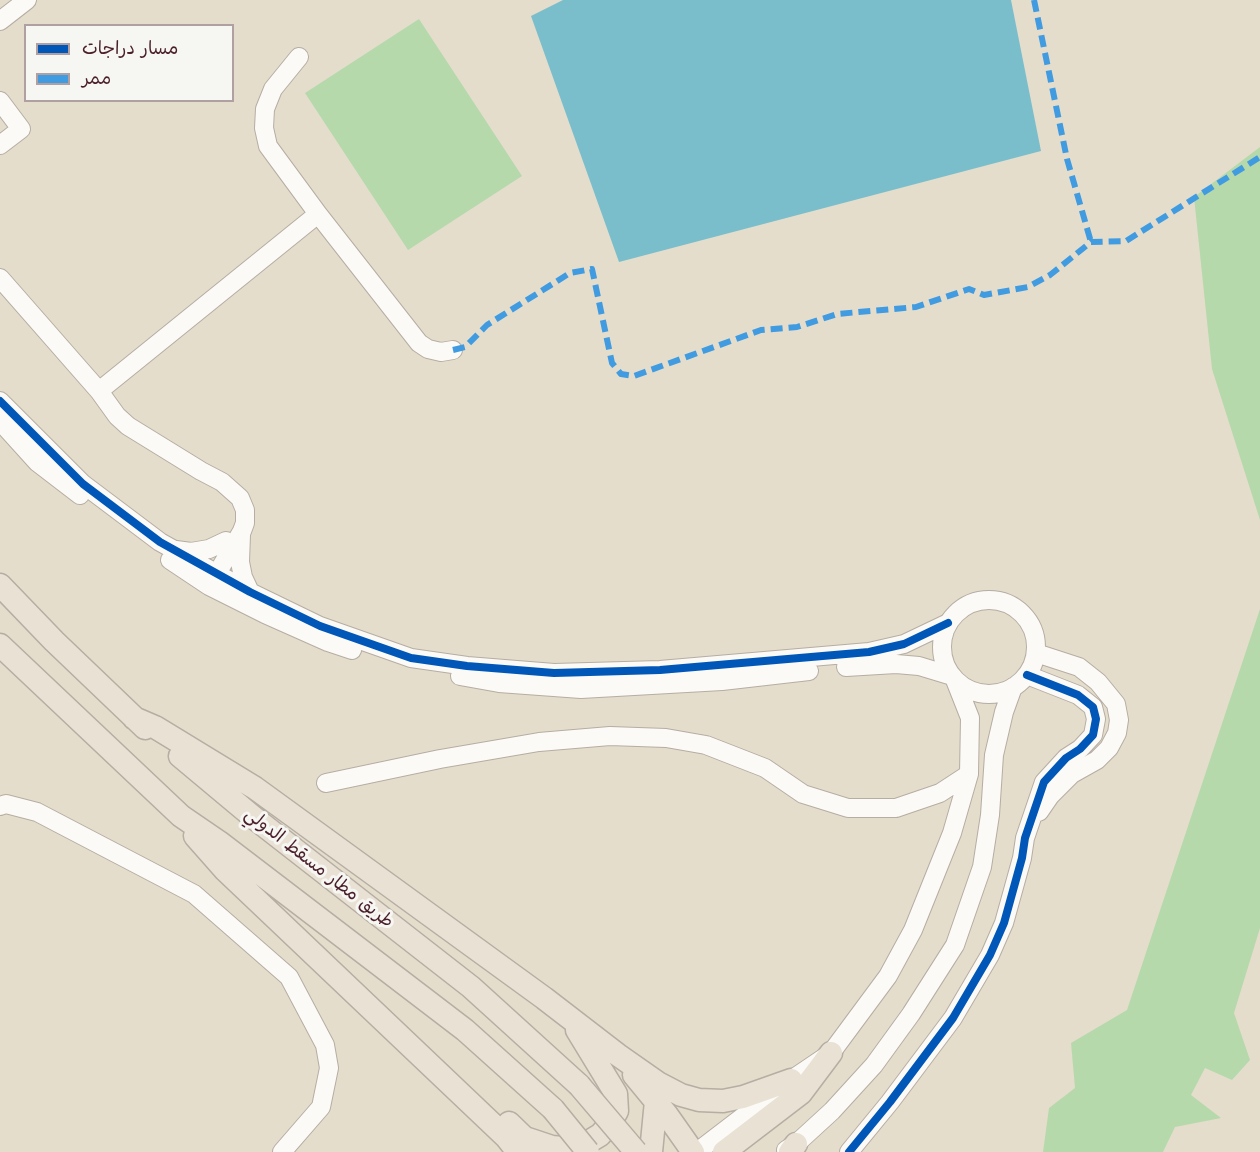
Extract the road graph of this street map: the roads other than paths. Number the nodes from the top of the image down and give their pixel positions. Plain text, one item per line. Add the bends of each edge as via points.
1 (27, 0) edge
2 (5, 11) edge
3 (299, 57) dead end
4 (0, 101) edge
5 (0, 145) edge
6 (318, 214) junction
7 (0, 278) edge
8 (453, 350) dead end
9 (99, 391) junction
10 (0, 401) edge
11 (0, 421) edge
12 (201, 471) junction
13 (242, 531) junction
14 (226, 541) junction
15 (173, 550) junction
16 (208, 577) junction
17 (0, 585) edge
18 (250, 592) junction
19 (948, 623) junction
20 (0, 645) edge
21 (1036, 653) junction
22 (1027, 675) junction
23 (953, 678) junction
24 (1013, 687) junction
25 (134, 718) junction
26 (969, 774) junction
27 (326, 783) dead end
28 (0, 806) edge
29 (181, 816) junction
30 (1032, 820) junction
31 (299, 939) junction
32 (568, 1016) junction
33 (831, 1053) junction
34 (618, 1055) junction
35 (791, 1080) junction
36 (457, 1090) junction
37 (656, 1101) junction
38 (527, 1147) edge
39 (789, 1149) edge
40 (282, 1152) edge
41 (502, 1152) edge
42 (588, 1152) edge
43 (636, 1152) edge
44 (651, 1152) edge
45 (695, 1152) edge
46 (724, 1152) edge
47 (849, 1152) edge

1 - 2 street
3 - 6 street via 273,90 265,110 264,128 268,146
4 - 5 street via 21,129
6 - 8 street via 419,343 441,352
6 - 9 street
7 - 9 street
9 - 12 street via 128,426
10 - 15 street via 83,484
11 - 16 street via 37,462 120,526
12 - 13 street via 240,498 245,510
12 - 14 street via 237,507 236,525
13 - 16 street
13 - 18 street via 240,562
14 - 15 street via 209,549
14 - 16 street
15 - 16 street
16 - 18 street
16 - 23 street via 265,614 328,642 406,666 498,683 581,689 722,681 896,664 920,666
17 - 25 main road, طريق مطار مسقط الدولي
18 - 19 street via 320,626 411,657 554,673 660,670 869,652 904,644
19 - 21 street via 975,602 1009,605 1033,630
19 - 23 street via 942,650
20 - 29 main road
21 - 22 street
21 - 30 street via 1079,667 1098,682 1116,704 1119,720 1109,748 1072,774
22 - 24 street
22 - 30 street via 1078,695 1092,708 1096,719 1093,735 1044,782
23 - 24 street via 983,694
23 - 26 street via 970,718
24 - 39 street via 994,755 982,867 955,945 873,1065 832,1111
25 - 32 main road via 255,788
25 - 43 main road, طريق مطار مسقط الدولي, bridge via 253,817 471,987 579,1085
26 - 27 street via 940,792 896,808 848,808 803,795 765,768 706,745 666,738 610,736 539,742
26 - 33 street via 952,833 913,930 888,976
28 - 40 street via 37,812 194,894 289,977 325,1045 329,1068 321,1107
29 - 31 main road via 225,870
29 - 42 main road, bridge via 465,1030 553,1109
30 - 47 street via 1004,922 990,955 953,1018
31 - 36 main road
31 - 38 main road via 317,949 389,1008
32 - 34 main road
32 - 38 main road via 616,1094 617,1111 600,1135 585,1144
33 - 35 street
33 - 46 main road via 801,1093
34 - 35 main road via 658,1083 699,1100 743,1097
34 - 37 main road
35 - 45 street
36 - 38 main road via 506,1137
36 - 41 main road
37 - 44 main road
37 - 45 main road

